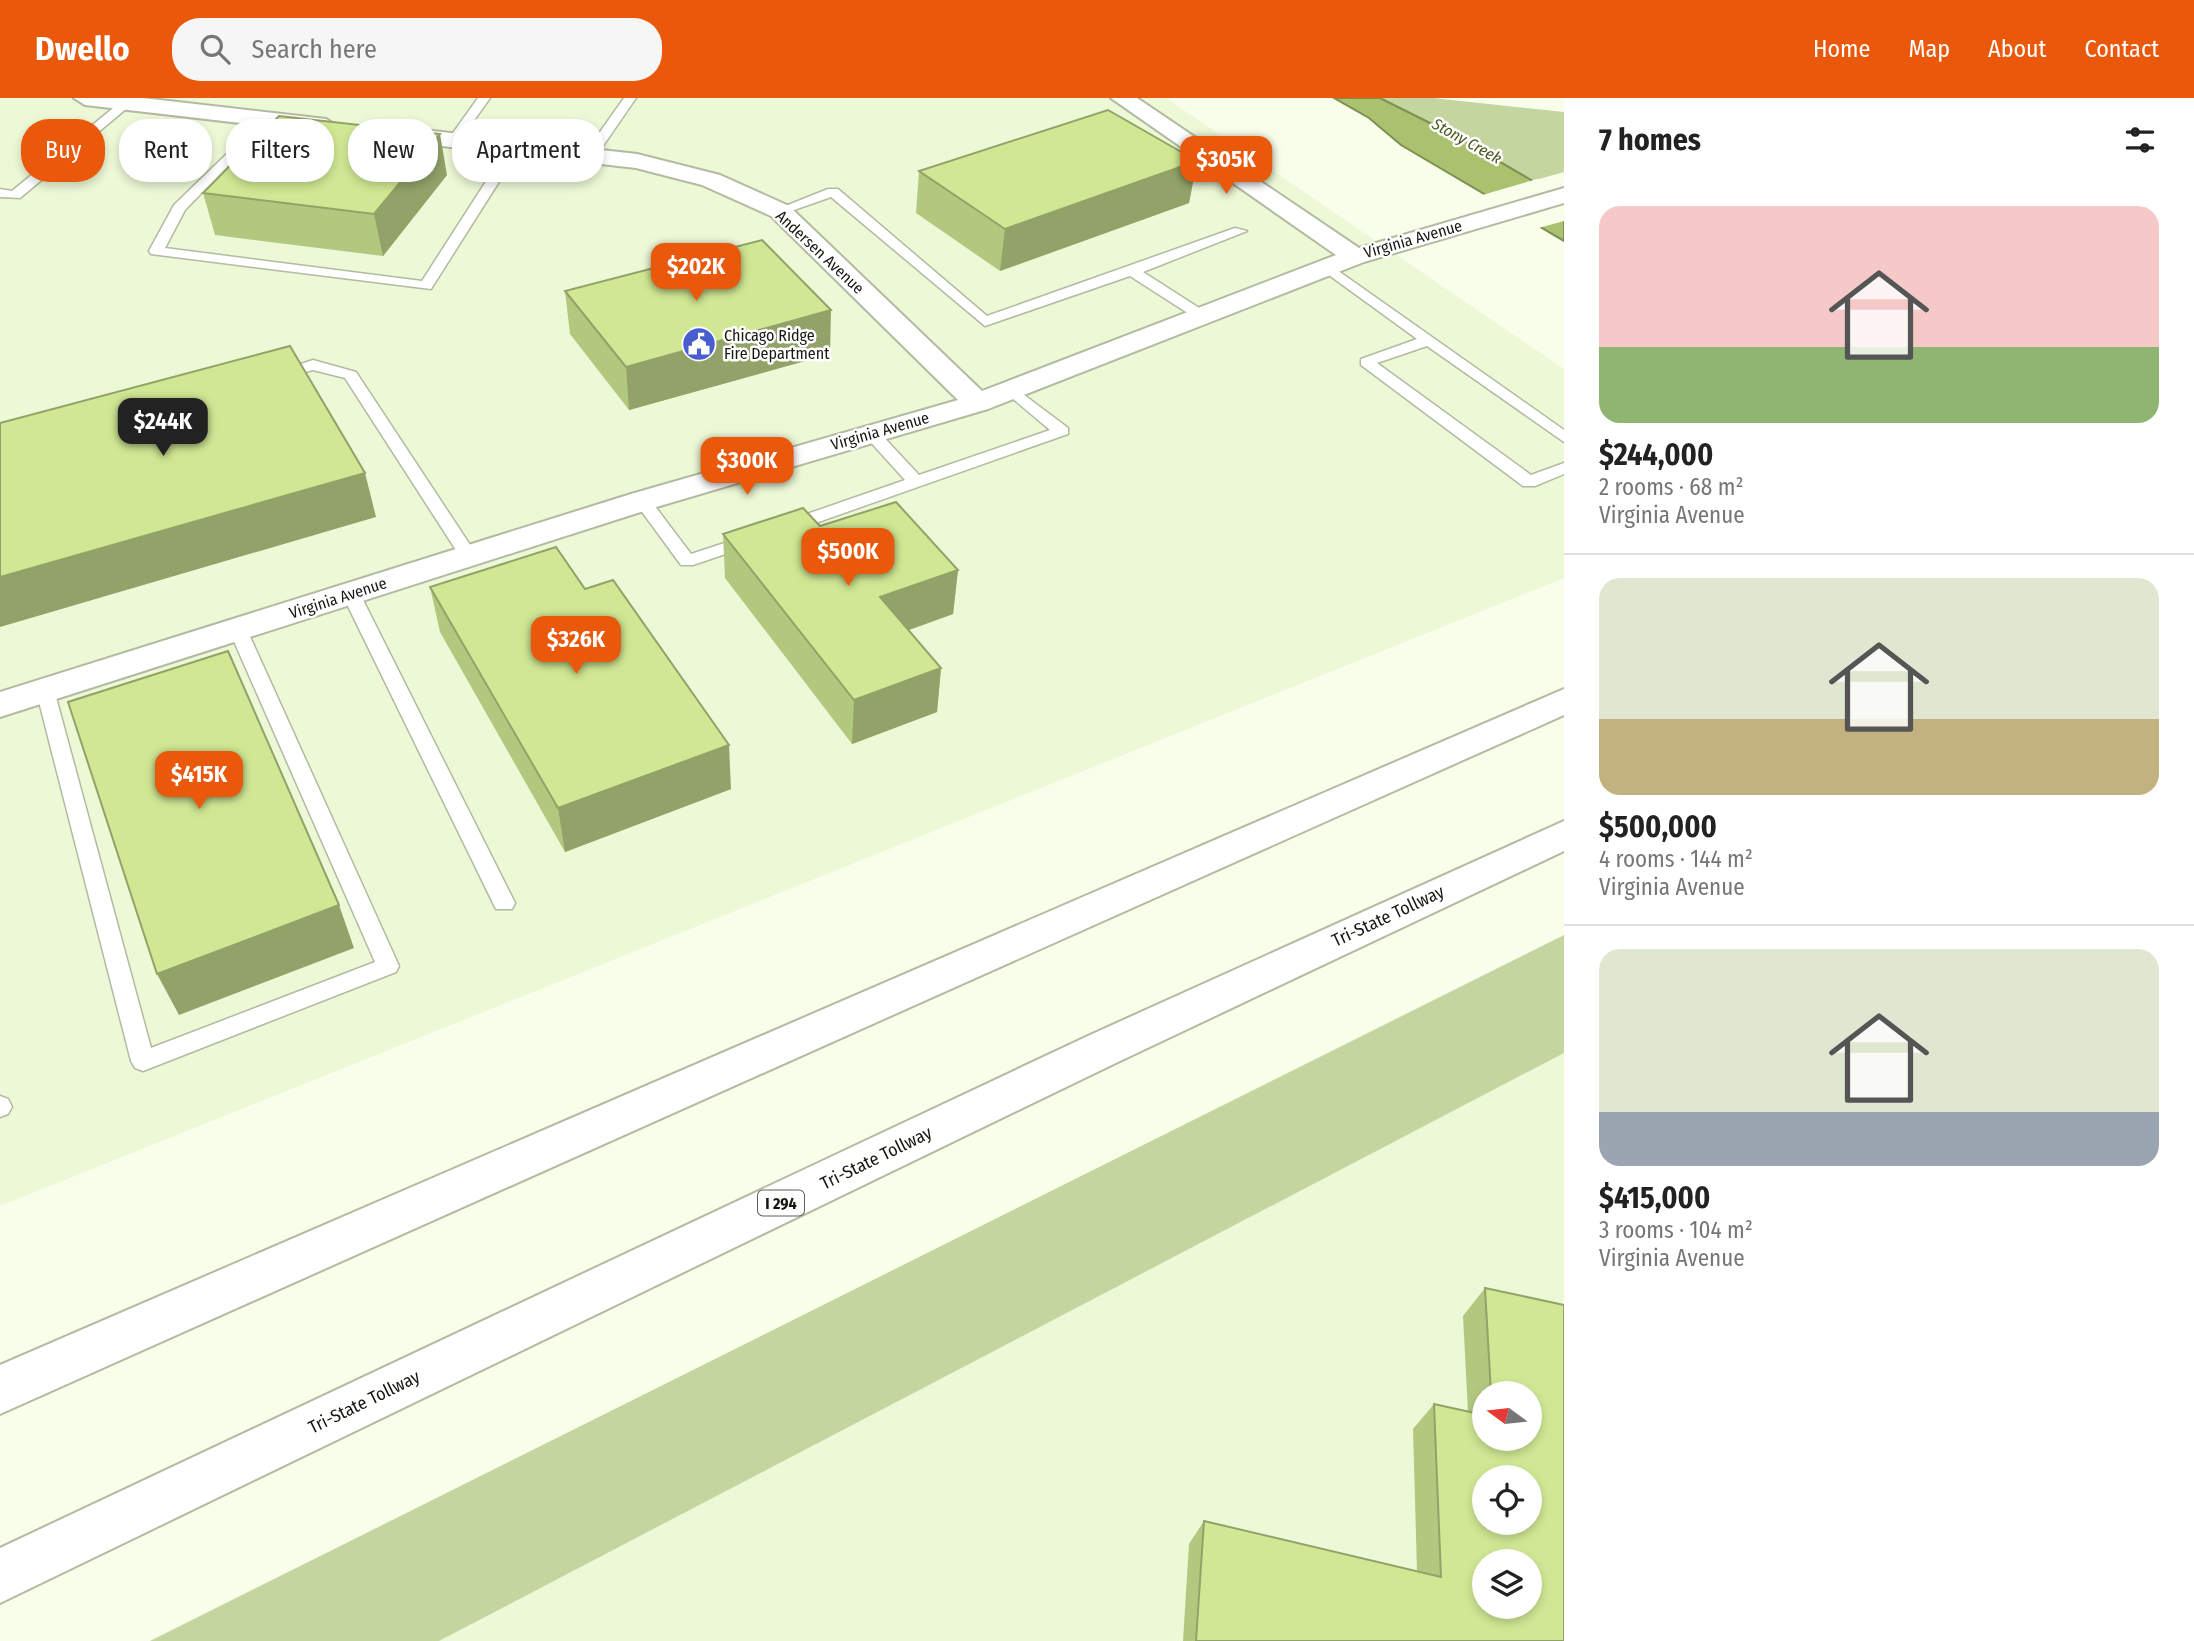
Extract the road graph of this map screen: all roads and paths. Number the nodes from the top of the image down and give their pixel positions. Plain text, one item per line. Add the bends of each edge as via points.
1 (85, 98) edge
2 (484, 98) edge
3 (630, 98) edge
4 (1122, 98) edge
5 (127, 103) junction
6 (267, 119) edge
7 (469, 119) edge
8 (334, 127) edge
9 (604, 135) edge
10 (452, 140) edge
11 (604, 158) edge
12 (226, 160) edge
13 (493, 182) edge
14 (0, 193) edge
15 (1564, 195) edge
16 (780, 211) junction
17 (1240, 231) dead end
18 (1355, 257) junction
19 (1326, 267) junction
20 (1132, 271) junction
21 (1202, 316) junction
22 (1428, 340) junction
23 (261, 379) edge
24 (1011, 390) junction
25 (978, 402) junction
26 (872, 434) junction
27 (1564, 438) edge
28 (1564, 468) edge
29 (916, 482) junction
30 (642, 501) junction
31 (469, 557) junction
32 (351, 594) junction
33 (238, 630) junction
34 (45, 690) junction
35 (1564, 701) edge
36 (0, 705) edge
37 (1564, 835) edge
38 (504, 903) dead end
39 (0, 1390) edge
40 (0, 1576) edge

1 - 5 main road, Andersen Avenue
2 - 7 lane
3 - 9 lane
4 - 18 main road
5 - 6 main road, Andersen Avenue
5 - 14 lane via 15,195
8 - 10 main road, Andersen Avenue
11 - 16 main road, Andersen Avenue via 711,180
12 - 13 lane via 179,208 156,251 426,286
15 - 18 main road, Virginia Avenue
16 - 20 lane via 833,192 985,322
16 - 25 main road, Andersen Avenue
17 - 20 lane
18 - 19 main road, Virginia Avenue
19 - 21 main road, Virginia Avenue
19 - 22 lane
20 - 21 lane
21 - 24 main road, Virginia Avenue
22 - 27 lane
22 - 28 lane via 1366,362 1528,482
23 - 31 lane via 313,365 351,375
24 - 25 main road, Virginia Avenue
24 - 29 lane via 1062,431
25 - 26 main road, Virginia Avenue
26 - 29 lane
26 - 30 main road, Virginia Avenue
29 - 30 lane via 687,561
30 - 31 main road, Virginia Avenue
31 - 32 main road, Virginia Avenue
32 - 33 main road, Virginia Avenue
32 - 38 lane
33 - 34 main road, Virginia Avenue
33 - 34 lane via 388,966 143,1061
34 - 36 main road, Virginia Avenue
35 - 39 main road
37 - 40 main road, Tri-State Tollway / I 294 via 1080,1060

